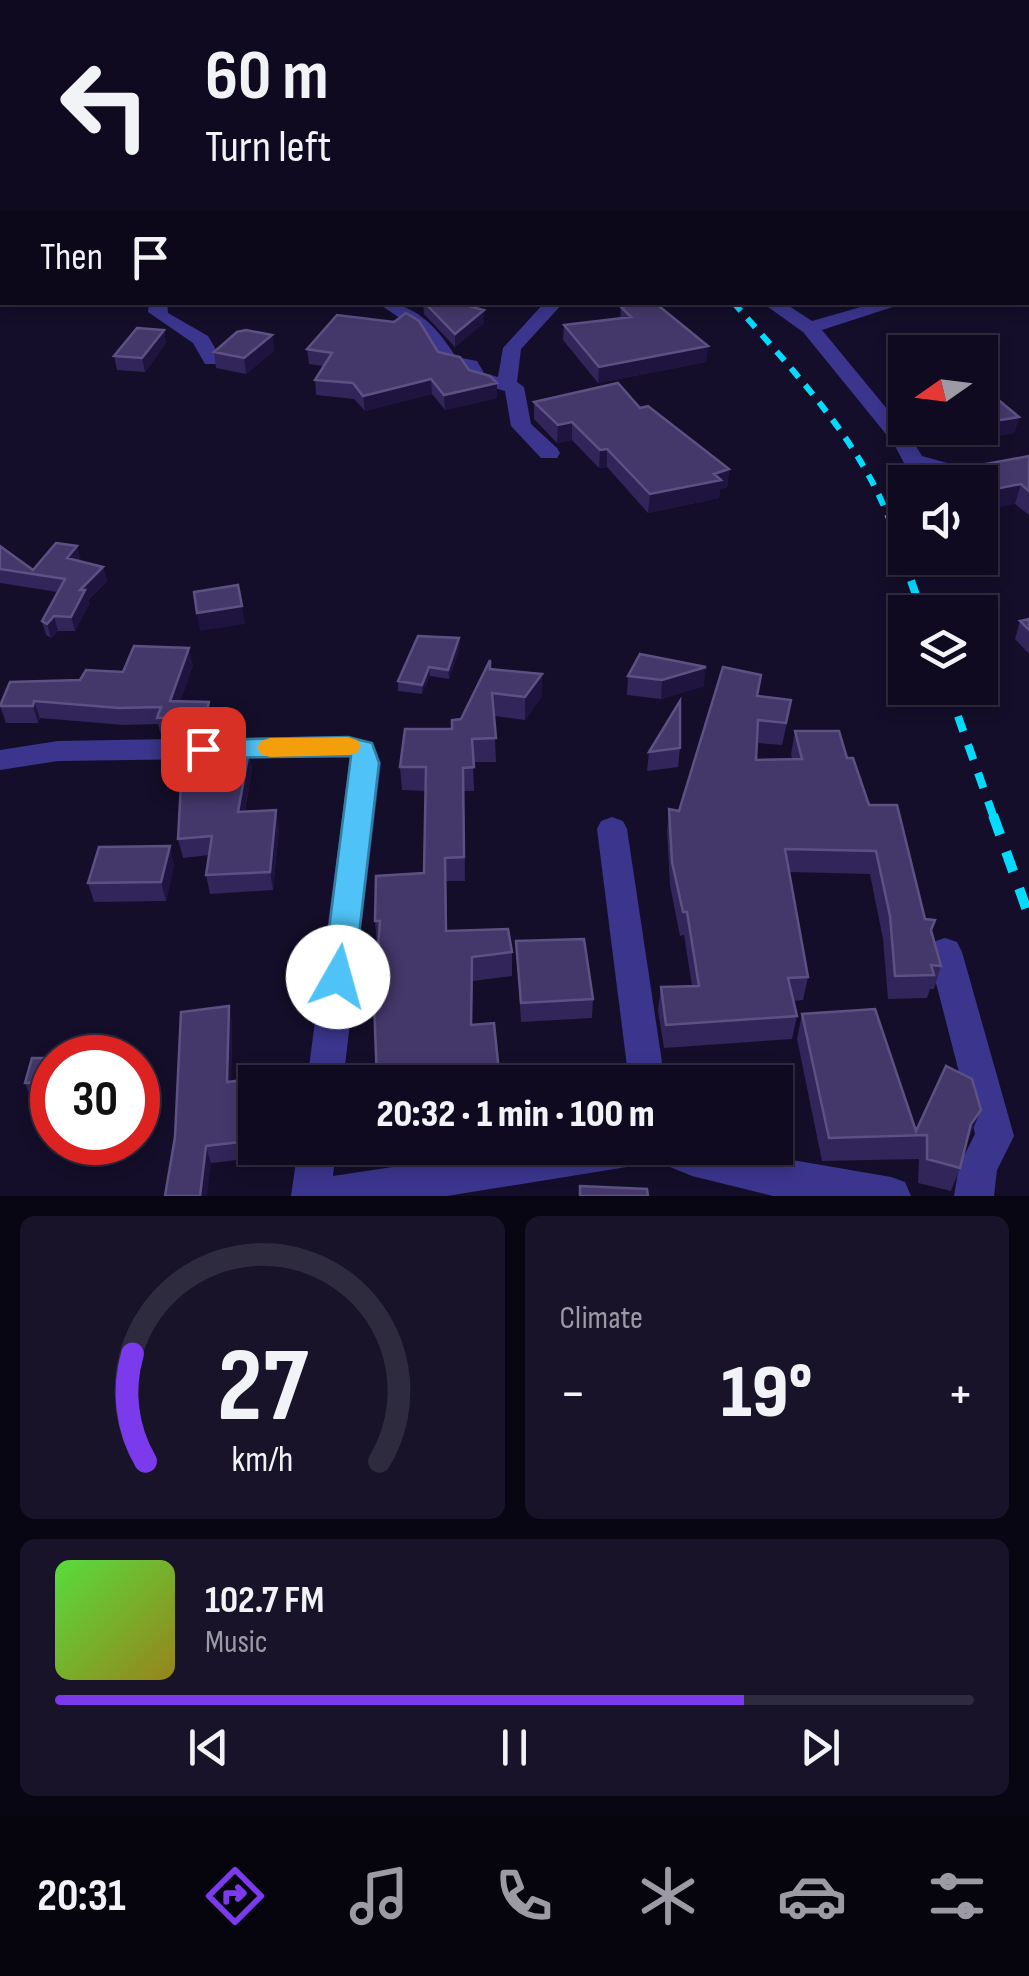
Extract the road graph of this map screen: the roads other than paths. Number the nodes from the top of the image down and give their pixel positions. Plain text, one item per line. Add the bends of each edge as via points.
1 (158, 305) edge
2 (391, 305) edge
3 (551, 305) edge
4 (775, 305) edge
5 (889, 305) edge
6 (810, 328) junction
7 (212, 360) edge
8 (507, 382) junction
9 (550, 453) dead end
10 (1029, 463) edge
11 (0, 760) edge
12 (612, 829) dead end
13 (944, 952) dead end
14 (327, 1065) edge
15 (645, 1065) edge
16 (315, 1165) edge
17 (525, 1165) edge
18 (709, 1165) edge
19 (311, 1196) edge
20 (328, 1196) edge
21 (890, 1196) edge
22 (974, 1196) edge

1 - 7 street via 157,312 201,340
2 - 8 street via 428,329 449,362 470,365 477,378
3 - 8 street via 512,348
4 - 6 street
5 - 6 street
6 - 10 street via 913,460 971,477
8 - 9 street via 518,392 522,426
11 - 14 street via 58,751 363,750
12 - 15 street
13 - 22 street via 995,1136 978,1166
16 - 19 street
17 - 20 street
18 - 21 street

